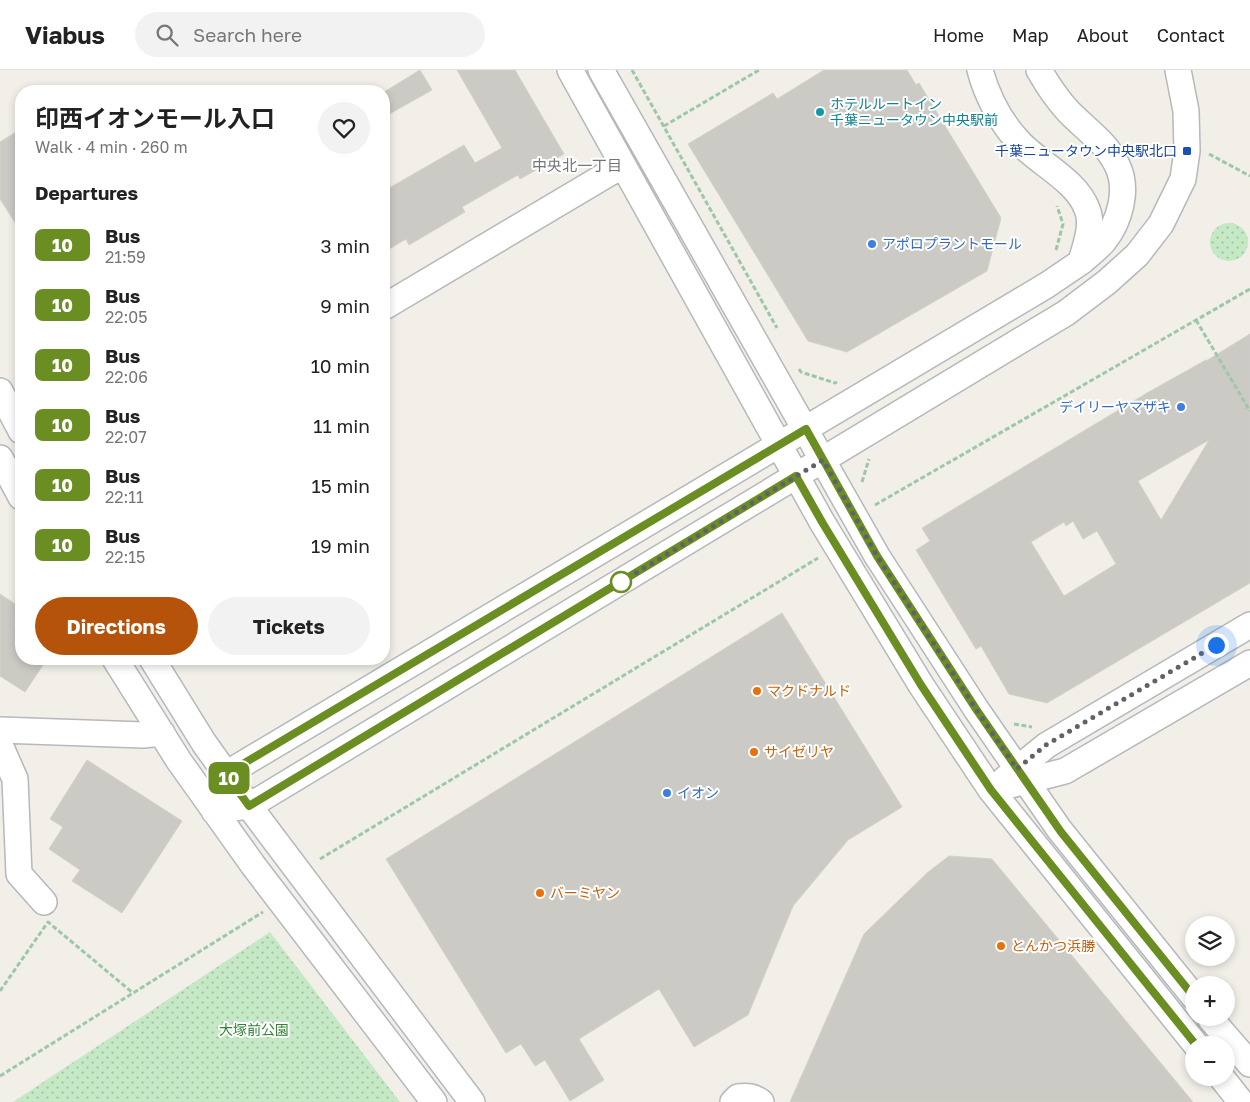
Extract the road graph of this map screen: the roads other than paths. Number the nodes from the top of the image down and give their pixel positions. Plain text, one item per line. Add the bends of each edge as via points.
1 (570, 70) edge
2 (601, 70) edge
3 (980, 70) edge
4 (1039, 70) edge
5 (1178, 70) edge
6 (623, 165) junction
7 (1081, 262) junction
8 (390, 303) edge
9 (0, 390) edge
10 (15, 419) edge
11 (806, 429) junction
12 (778, 445) junction
13 (0, 458) edge
14 (823, 460) junction
15 (796, 476) junction
16 (15, 486) edge
17 (1250, 625) edge
18 (1250, 663) edge
19 (118, 665) edge
20 (156, 665) edge
21 (0, 730) edge
22 (162, 733) junction
23 (0, 745) edge
24 (226, 774) junction
25 (1022, 775) junction
26 (991, 790) junction
27 (249, 806) junction
28 (214, 811) junction
29 (44, 902) dead end
30 (1185, 986) edge
31 (1217, 1026) edge
32 (1189, 1036) edge
33 (1250, 1064) edge
34 (1228, 1086) edge
35 (434, 1102) edge
36 (472, 1102) edge
37 (733, 1102) edge
38 (761, 1102) edge
39 (1241, 1102) edge

1 - 6 street
2 - 11 street
3 - 7 street via 984,86 1002,121 1020,143 1078,193 1088,210 1090,226
4 - 7 street via 1066,109 1107,149 1117,165 1123,185 1121,205 1113,228
5 - 14 street via 1186,111 1187,151 1183,179 1160,224 1138,255 1066,312
6 - 8 street
6 - 12 street
7 - 11 street
9 - 10 street
11 - 12 street
11 - 14 street
12 - 15 street
12 - 24 street
13 - 16 street
14 - 15 street
14 - 25 street via 877,556
15 - 26 street via 921,685
15 - 27 street
17 - 25 street via 1046,745
18 - 25 street via 1065,771
19 - 22 street
20 - 24 street
21 - 22 street
22 - 28 street
23 - 29 street via 15,779 19,874
24 - 27 street
24 - 28 street
25 - 26 street
25 - 30 street via 1061,832
26 - 32 street
27 - 28 street
27 - 36 street
28 - 35 street
31 - 33 street
34 - 39 street
37 - 38 street via 738,1097 748,1096

